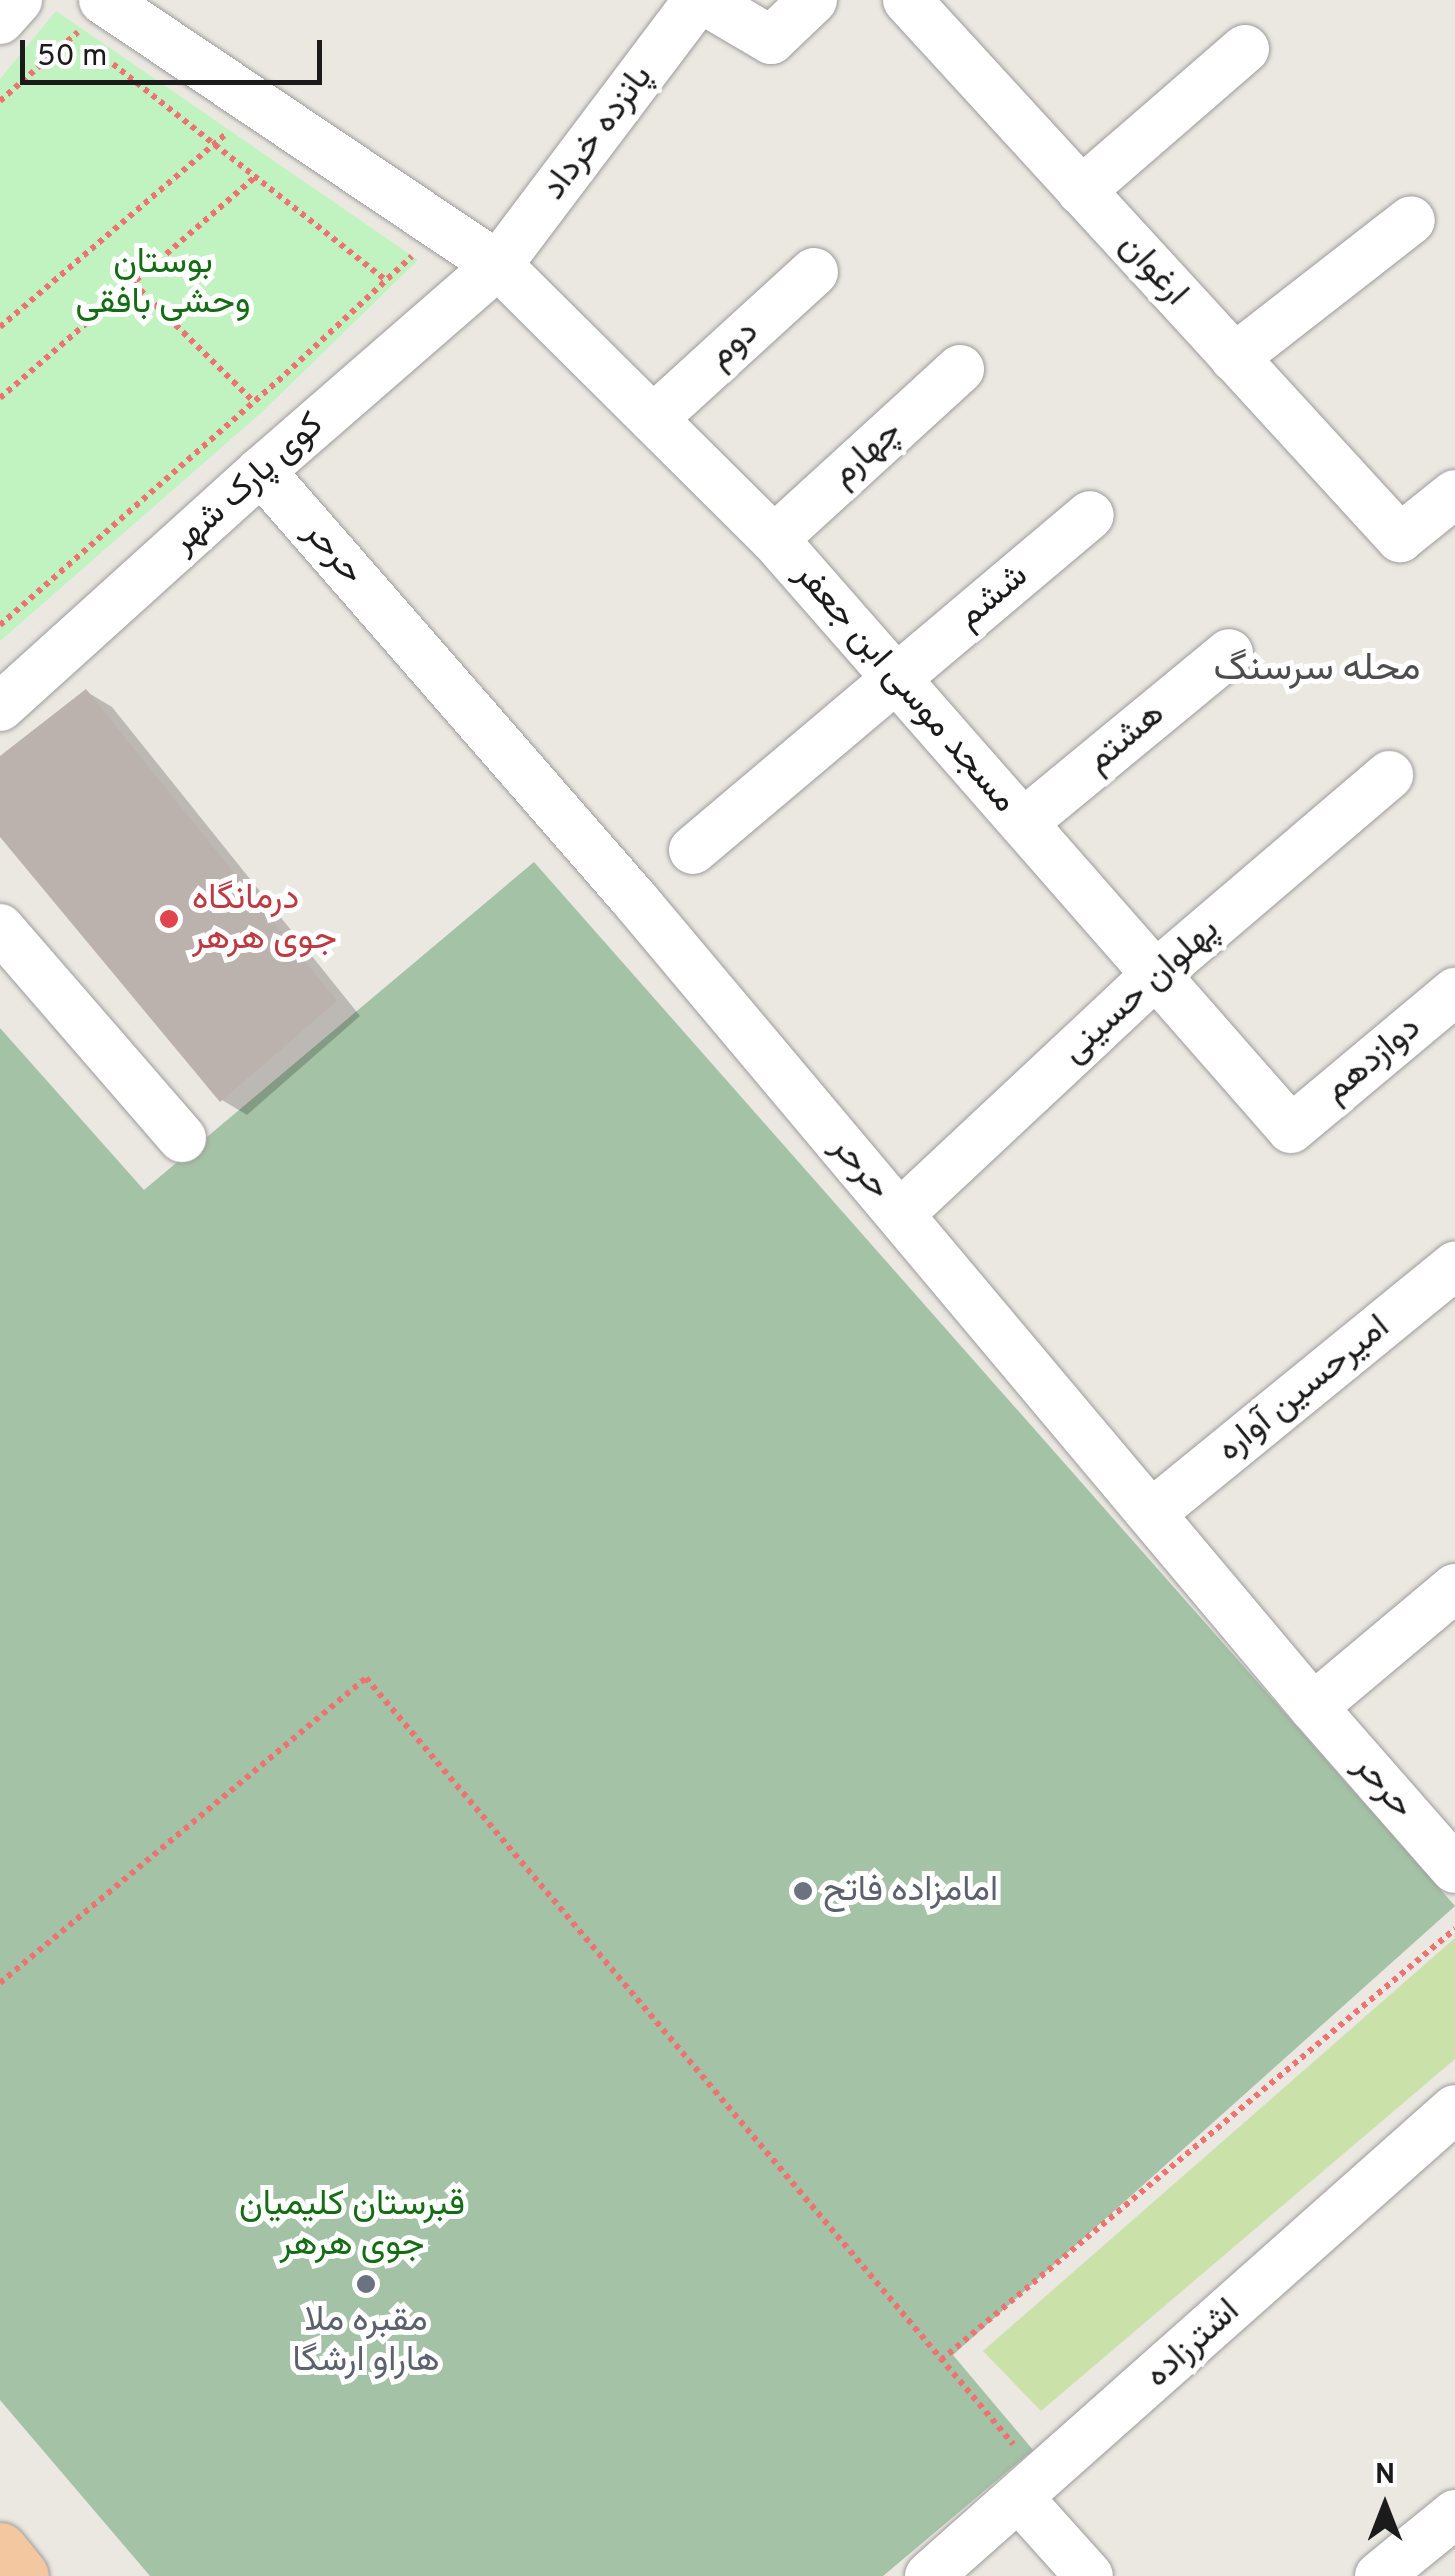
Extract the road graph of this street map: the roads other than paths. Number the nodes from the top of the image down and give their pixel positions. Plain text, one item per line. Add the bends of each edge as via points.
1 (18, 0) edge
2 (701, 0) edge
3 (814, 0) edge
4 (926, 6) edge
5 (95, 12) edge
6 (0, 20) edge
7 (1245, 49) dead end
8 (1081, 191) junction
9 (1411, 220) dead end
10 (498, 265) junction
11 (814, 272) dead end
12 (1234, 358) junction
13 (960, 370) dead end
14 (653, 419) junction
15 (261, 470) junction
16 (1455, 494) edge
17 (1090, 515) dead end
18 (774, 539) junction
19 (1229, 653) dead end
20 (897, 680) junction
21 (0, 707) edge
22 (1389, 774) dead end
23 (1023, 824) junction
24 (693, 850) dead end
25 (0, 928) edge
26 (1155, 975) junction
27 (1455, 992) edge
28 (1291, 1129) joint
29 (182, 1138) dead end
30 (900, 1214) junction
31 (1455, 1266) edge
32 (1153, 1512) junction
33 (1455, 1588) edge
34 (1313, 1707) junction
35 (1455, 1869) edge
36 (1455, 2109) edge
37 (1031, 2489) junction
38 (1455, 2514) edge
39 (0, 2550) edge
40 (21, 2576) edge
41 (929, 2576) edge
42 (1089, 2576) edge
43 (1380, 2576) edge

1 - 6 street
2 - 3 street via 771,40
2 - 10 street, پانزده خرداد
4 - 8 street, ارغوان
5 - 10 street, مسجد موسی ابن جعفر via 262,106
7 - 8 street
8 - 12 street, ارغوان
9 - 12 street
10 - 14 street, مسجد موسی ابن جعفر
10 - 15 street, کوی پارک شهر
11 - 14 street, دوم
12 - 16 street, ارغوان via 1400,538
13 - 18 street, چهارم
14 - 18 street, مسجد موسی ابن جعفر
15 - 21 street, کوی پارک شهر
15 - 30 street, حرحر
17 - 20 street, ششم
18 - 20 street, مسجد موسی ابن جعفر
19 - 23 street, هشتم
20 - 23 street, مسجد موسی ابن جعفر
20 - 24 street, ششم
22 - 26 street, پهلوان حسینی
23 - 26 street, مسجد موسی ابن جعفر
25 - 29 street
26 - 28 street, مسجد موسی ابن جعفر
26 - 30 street, پهلوان حسینی
27 - 28 street, دوازدهم
30 - 32 street, حرحر
31 - 32 street, امیرحسین آواره
32 - 34 street, حرحر
33 - 34 street
34 - 35 street, حرحر
36 - 37 street, اشترزاده
37 - 41 street, اشترزاده
37 - 42 street
38 - 43 street
39 - 40 main road

